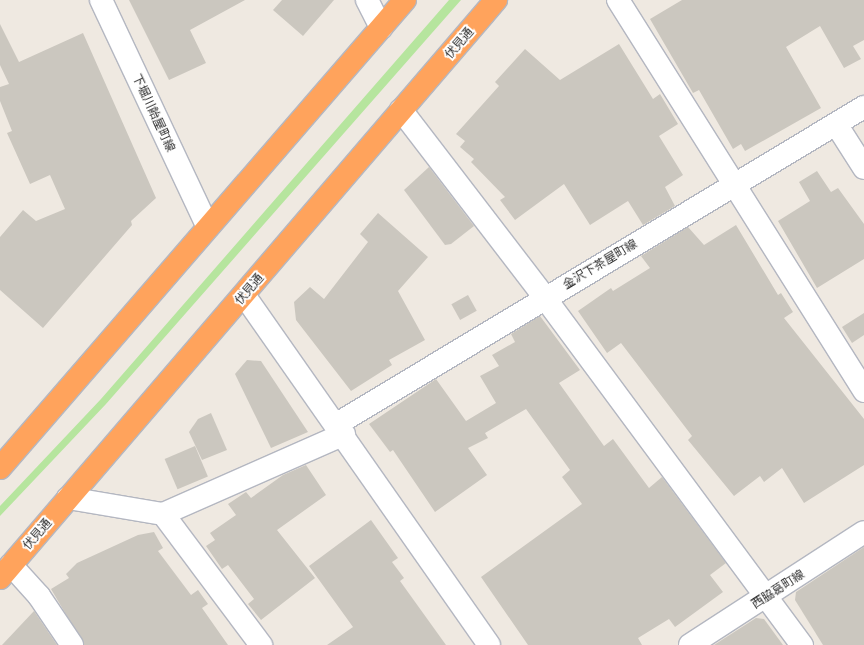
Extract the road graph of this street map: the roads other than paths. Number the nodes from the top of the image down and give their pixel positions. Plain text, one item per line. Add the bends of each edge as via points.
1 (101, 0) edge
2 (367, 0) edge
3 (405, 0) edge
4 (496, 0) edge
5 (618, 0) edge
6 (381, 28) junction
7 (864, 107) edge
8 (401, 110) junction
9 (836, 124) junction
10 (864, 168) edge
11 (734, 182) junction
12 (208, 225) junction
13 (244, 295) junction
14 (545, 298) junction
15 (864, 391) edge
16 (340, 429) junction
17 (0, 468) edge
18 (68, 498) junction
19 (163, 514) junction
20 (864, 532) edge
21 (6, 571) edge
22 (767, 596) junction
23 (72, 645) edge
24 (261, 645) edge
25 (489, 645) edge
26 (690, 645) edge
27 (802, 645) edge

1 - 12 street, 下堀川飴屋町線
2 - 6 street
3 - 6 highway
4 - 8 highway, 伏見通
5 - 11 street
6 - 12 highway
7 - 9 street, 金沢下茶屋町線
8 - 13 highway, 伏見通
8 - 14 street
9 - 10 street
9 - 11 street, 金沢下茶屋町線
11 - 14 street, 金沢下茶屋町線
11 - 15 street
12 - 17 highway
13 - 16 street
13 - 18 highway, 伏見通
14 - 16 street, 金沢下茶屋町線
14 - 22 street
16 - 19 street, 金沢下茶屋町線
16 - 25 street
18 - 19 street
18 - 21 highway, 伏見通
19 - 24 street
20 - 22 street, 西脇葛町線
21 - 23 street via 39,596
22 - 26 street, 西脇葛町線
22 - 27 street

